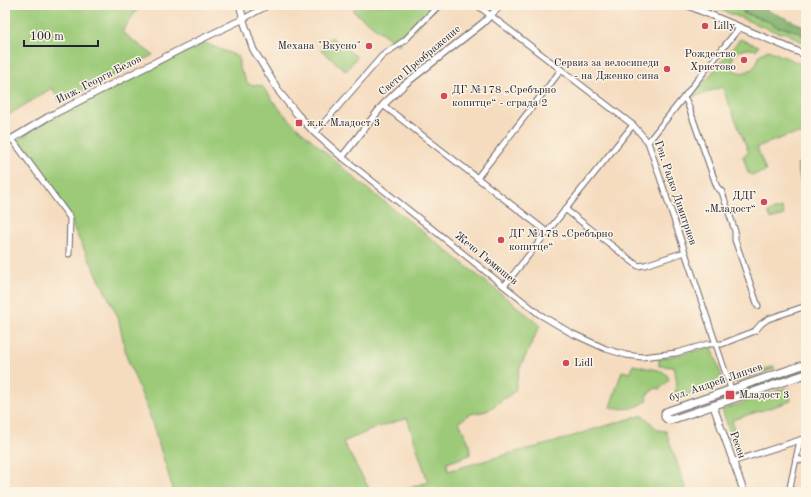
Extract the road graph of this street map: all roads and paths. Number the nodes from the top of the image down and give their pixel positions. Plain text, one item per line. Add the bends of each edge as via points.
1 (240, 5) edge
2 (269, 5) edge
3 (439, 5) edge
4 (477, 5) edge
5 (501, 5) edge
6 (687, 5) edge
7 (490, 16) junction
8 (243, 19) junction
9 (739, 28) junction
10 (806, 55) edge
11 (561, 70) junction
12 (684, 97) junction
13 (383, 105) junction
14 (633, 125) junction
15 (315, 133) junction
16 (12, 139) junction
17 (648, 142) junction
18 (5, 143) edge
19 (342, 157) junction
20 (477, 178) junction
21 (565, 210) junction
22 (547, 232) junction
23 (685, 252) junction
24 (69, 254) dead end
25 (504, 286) junction
26 (758, 306) dead end
27 (806, 306) edge
28 (716, 343) junction
29 (806, 364) edge
30 (806, 374) edge
31 (731, 389) junction
32 (713, 405) junction
33 (806, 438) edge
34 (800, 440) junction
35 (796, 459) junction
36 (806, 461) edge
37 (732, 462) junction
38 (744, 492) edge
39 (789, 492) edge

1 - 8 street, Жечо Гюмюшев
2 - 8 street, Инж. Георги Белов
3 - 15 street via 406,40 382,56
4 - 7 street, Ген. Радко Димитриев
5 - 7 street, Свето Преображение
6 - 9 street
7 - 11 street, Ген. Радко Димитриев
7 - 13 street, Свето Преображение via 405,84
8 - 15 street, Жечо Гюмюшев via 253,48 266,71 280,93
8 - 16 street, Инж. Георги Белов via 48,117
9 - 10 street
9 - 12 street
11 - 14 street, Ген. Радко Димитриев
11 - 20 street
12 - 17 street
12 - 26 street via 717,187 722,192 735,231 735,240
13 - 19 street, Свето Преображение
13 - 20 street
14 - 17 street, Ген. Радко Димитриев
14 - 21 street
15 - 19 street, Жечо Гюмюшев
16 - 18 street, Инж. Георги Белов
16 - 24 street via 70,218
17 - 23 street, Ген. Радко Димитриев
19 - 25 street, Жечо Гюмюшев
20 - 22 street
21 - 22 street
21 - 23 street via 638,266
22 - 25 street
23 - 28 street, Ген. Радко Димитриев
25 - 28 street, Жечо Гюмюшев via 539,314 571,333 626,355 657,356
27 - 28 street, Жечо Гюмюшев via 768,319 755,331 722,344
28 - 31 street, Ген. Радко Димитриев
29 - 31 main road, бул. Андрей Ляпчев
30 - 32 main road, бул. Андрей Ляпчев
31 - 32 main road, бул. Андрей Ляпчев via 668,412 665,417 670,420
32 - 37 street, Ресен
33 - 34 street
34 - 35 street
34 - 37 street
35 - 36 street
35 - 39 street
37 - 38 street, Ресен

